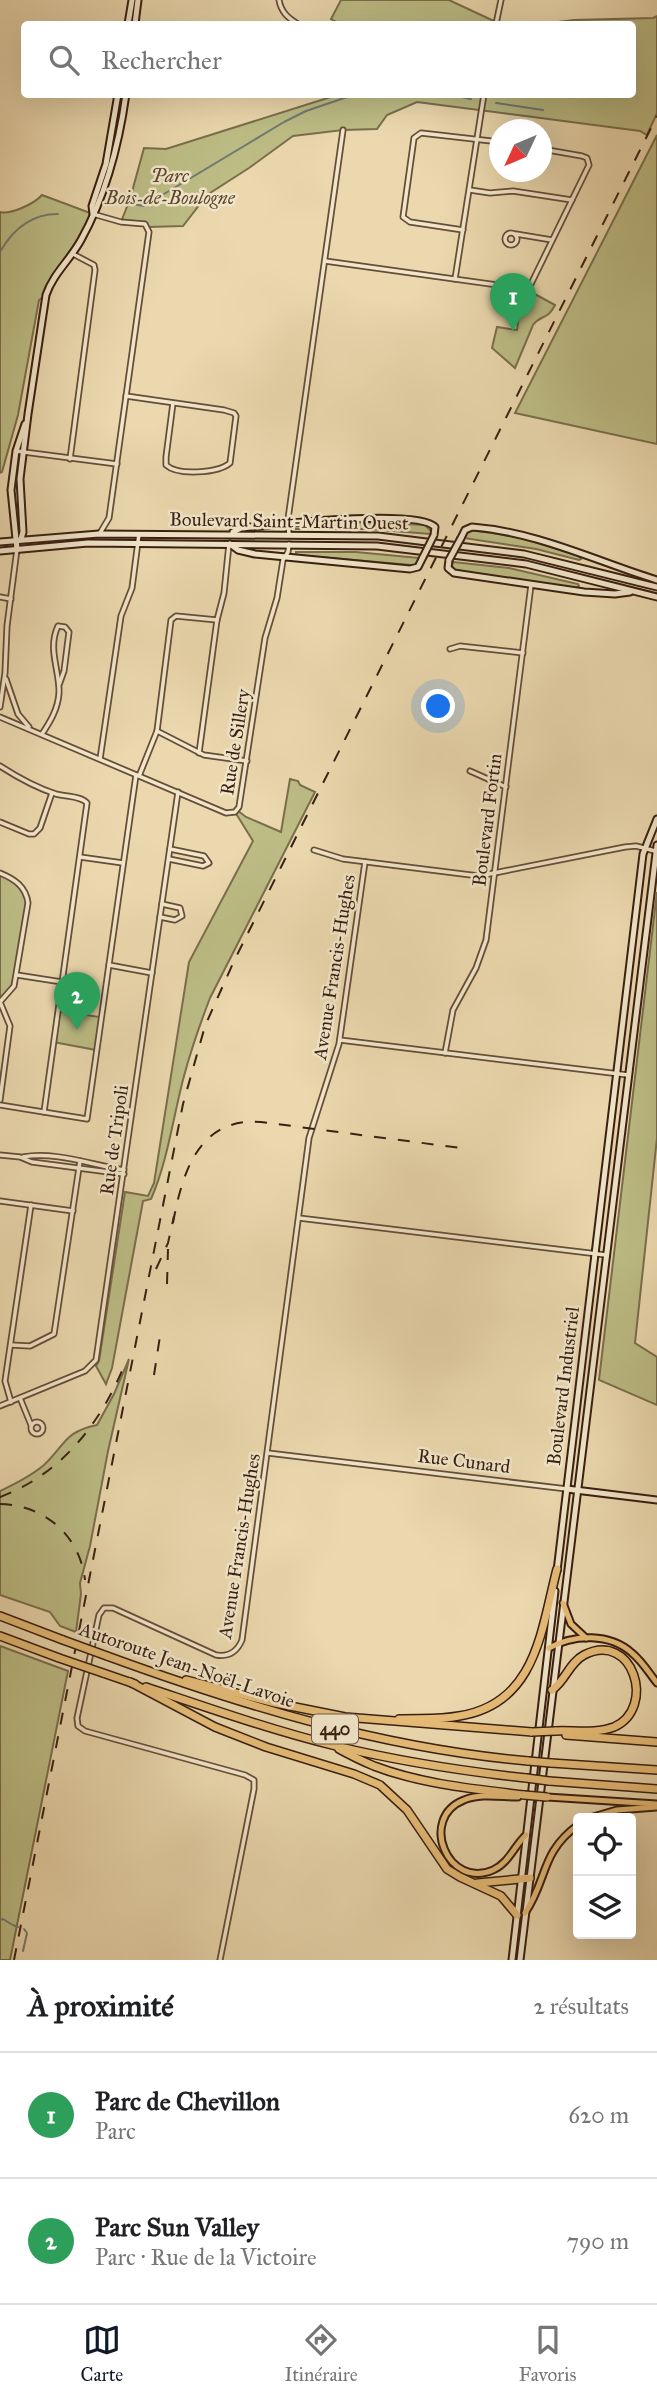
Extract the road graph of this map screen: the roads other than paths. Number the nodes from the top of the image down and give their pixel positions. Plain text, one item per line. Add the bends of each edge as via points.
1 (132, 0) edge
2 (138, 0) edge
3 (279, 0) edge
4 (501, 0) edge
5 (128, 21) edge
6 (135, 21) edge
7 (293, 21) edge
8 (497, 21) edge
9 (117, 98) edge
10 (124, 98) edge
11 (483, 98) edge
12 (344, 130) dead end
13 (476, 140) junction
14 (489, 141) edge
15 (552, 151) edge
16 (469, 190) junction
17 (572, 200) junction
18 (93, 214) junction
19 (463, 230) junction
20 (516, 234) dead end
21 (552, 240) junction
22 (73, 254) junction
23 (325, 261) junction
24 (455, 279) junction
25 (126, 396) junction
26 (173, 403) junction
27 (28, 414) junction
28 (16, 451) junction
29 (24, 451) junction
30 (71, 459) junction
31 (117, 464) junction
32 (288, 523) junction
33 (99, 534) junction
34 (139, 534) junction
35 (229, 534) junction
36 (289, 535) junction
37 (19, 539) junction
38 (0, 542) edge
39 (138, 543) junction
40 (229, 544) junction
41 (289, 544) junction
42 (17, 549) junction
43 (0, 551) edge
44 (582, 554) junction
45 (285, 557) junction
46 (582, 568) junction
47 (582, 578) junction
48 (657, 580) edge
49 (531, 583) junction
50 (657, 587) edge
51 (579, 590) junction
52 (633, 592) junction
53 (0, 597) edge
54 (657, 597) edge
55 (10, 599) junction
56 (217, 620) junction
57 (450, 649) dead end
58 (523, 653) junction
59 (5, 673) junction
60 (59, 685) junction
61 (0, 707) edge
62 (0, 717) edge
63 (34, 731) junction
64 (157, 731) junction
65 (41, 734) junction
66 (199, 753) junction
67 (100, 759) junction
68 (247, 761) junction
69 (0, 766) edge
70 (471, 771) dead end
71 (138, 775) junction
72 (506, 787) junction
73 (178, 792) junction
74 (52, 793) junction
75 (657, 819) edge
76 (0, 821) edge
77 (656, 848) edge
78 (170, 849) junction
79 (644, 849) junction
80 (314, 850) dead end
81 (80, 857) junction
82 (169, 859) junction
83 (365, 862) junction
84 (122, 863) junction
85 (0, 873) edge
86 (494, 873) junction
87 (162, 904) junction
88 (160, 917) junction
89 (109, 965) junction
90 (152, 973) junction
91 (17, 975) junction
92 (62, 982) junction
93 (0, 1002) edge
94 (340, 1040) junction
95 (445, 1053) junction
96 (617, 1074) junction
97 (628, 1075) junction
98 (0, 1100) edge
99 (0, 1105) edge
100 (44, 1112) junction
101 (0, 1155) edge
102 (20, 1157) junction
103 (80, 1161) junction
104 (79, 1168) junction
105 (124, 1172) junction
106 (0, 1201) edge
107 (31, 1205) junction
108 (73, 1211) junction
109 (299, 1218) junction
110 (595, 1254) junction
111 (606, 1255) junction
112 (10, 1345) junction
113 (20, 1398) junction
114 (12, 1402) junction
115 (0, 1406) edge
116 (31, 1425) dead end
117 (268, 1453) junction
118 (567, 1489) junction
119 (577, 1490) junction
120 (657, 1500) edge
121 (557, 1569) junction
122 (563, 1603) junction
123 (0, 1616) edge
124 (0, 1636) edge
125 (586, 1638) junction
126 (558, 1643) junction
127 (549, 1648) junction
128 (148, 1671) junction
129 (130, 1682) junction
130 (657, 1683) edge
131 (552, 1690) junction
132 (363, 1719) junction
133 (555, 1732) junction
134 (657, 1742) edge
135 (326, 1743) junction
136 (657, 1770) edge
137 (657, 1789) edge
138 (524, 1796) junction
139 (547, 1797) joint
140 (657, 1805) edge
141 (607, 1813) edge
142 (573, 1829) edge
143 (526, 1835) junction
144 (525, 1878) junction
145 (477, 1883) junction
146 (521, 1914) junction
147 (220, 1960) edge
148 (512, 1960) edge
149 (520, 1960) edge

1 - 5 street
2 - 6 street
3 - 7 street via 280,8
4 - 8 street
9 - 18 street
10 - 18 street via 116,151
11 - 13 street
12 - 23 street
13 - 14 street
13 - 16 street
13 - 19 street via 421,132 413,141 403,217
15 - 17 street via 589,161
16 - 17 street
16 - 19 street
17 - 21 street
18 - 22 street
18 - 25 street via 145,224 149,232
19 - 24 street
20 - 21 street
21 - 24 street via 526,289
22 - 27 street via 46,295
22 - 30 street via 95,270
23 - 24 street
23 - 32 street
25 - 26 street
25 - 31 street
26 - 26 street via 166,465 183,472 222,470 230,463 234,413
27 - 28 street
27 - 29 street
28 - 29 street
28 - 37 street via 11,490
29 - 30 street
29 - 37 street via 20,479 23,531
30 - 31 street
31 - 33 street via 109,518
32 - 35 street via 242,528
32 - 36 street
32 - 45 street, bridge via 397,519 431,523 436,529 414,569
33 - 34 street, Boulevard Saint-Martin Ouest
33 - 37 street, Boulevard Saint-Martin Ouest
34 - 35 street, Boulevard Saint-Martin Ouest
34 - 39 street
35 - 36 street, Boulevard Saint-Martin Ouest
36 - 46 street, Boulevard Saint-Martin Ouest via 400,538 519,553
37 - 38 street, Boulevard Saint-Martin Ouest
37 - 42 street
39 - 40 street, Boulevard Saint-Martin Ouest
39 - 42 street, Boulevard Saint-Martin Ouest
39 - 67 street via 132,587 121,616
40 - 41 street, Boulevard Saint-Martin Ouest
40 - 45 street via 247,553
40 - 56 street
41 - 45 street, Rue de Sillery
41 - 47 street, Boulevard Saint-Martin Ouest via 413,549 519,563
42 - 43 street, Boulevard Saint-Martin Ouest
42 - 55 street
44 - 46 street
44 - 48 street
44 - 49 street, bridge via 541,540 468,528 449,560 448,568 454,573
45 - 68 street, Rue de Sillery via 265,638
46 - 50 street, Boulevard Saint-Martin Ouest
47 - 51 street
47 - 52 street, Boulevard Saint-Martin Ouest
49 - 51 street
49 - 58 street, Boulevard Fortin
51 - 52 street
52 - 54 street, Boulevard Saint-Martin Ouest
53 - 55 street
55 - 59 street
56 - 64 street via 176,616 171,620
56 - 66 street
57 - 58 street
58 - 72 street, Boulevard Fortin
59 - 61 street
59 - 63 street via 18,714
60 - 60 street via 69,632 58,626 54,643
60 - 65 street via 57,706
62 - 63 street, Rue de Sillery
63 - 65 street, Rue de Sillery
64 - 66 street
64 - 71 street
65 - 67 street, Rue de Sillery
66 - 68 street
67 - 71 street, Rue de Sillery
68 - 73 street, Rue de Sillery via 239,807 231,813
69 - 74 street
70 - 72 street
71 - 73 street, Rue de Sillery
71 - 84 street
72 - 86 street, Boulevard Fortin
73 - 78 street, Rue de Tripoli
74 - 76 street via 34,834
74 - 81 street via 86,800
75 - 79 street, Boulevard Industriel
77 - 79 street
77 - 97 street, Boulevard Industriel
78 - 82 street, Rue de Tripoli
78 - 82 street via 204,856 209,863 203,866
79 - 86 street via 625,847
79 - 96 street, Boulevard Industriel
80 - 83 street
81 - 84 street
81 - 92 street
82 - 87 street, Rue de Tripoli
83 - 86 street via 476,876
83 - 94 street, Avenue Francis-Hughes
84 - 89 street
85 - 91 street via 27,895
86 - 95 street, Boulevard Fortin via 485,944 452,1014
87 - 88 street, Rue de Tripoli
87 - 88 street via 180,908 182,916 175,920
88 - 90 street, Rue de Tripoli
89 - 90 street
89 - 100 street via 87,1119
90 - 105 street, Rue de Tripoli
91 - 92 street
91 - 93 street
92 - 100 street
93 - 98 street via 10,1026
94 - 95 street
94 - 109 street, Avenue Francis-Hughes via 310,1135
95 - 96 street
96 - 97 street
96 - 110 street, Boulevard Industriel
97 - 111 street, Boulevard Industriel
99 - 100 street
101 - 102 street
102 - 103 street
102 - 104 street
103 - 104 street
103 - 105 street
104 - 105 street
104 - 108 street
105 - 113 street, Rue de Tripoli via 93,1365
106 - 107 street
107 - 108 street
107 - 112 street
108 - 112 street via 54,1334 30,1346
109 - 110 street
109 - 117 street, Avenue Francis-Hughes
110 - 111 street
110 - 118 street, Boulevard Industriel
111 - 119 street, Boulevard Industriel
112 - 114 street via 5,1381
113 - 114 street
113 - 116 street
114 - 115 street
117 - 118 street, Rue Cunard
117 - 147 street, Avenue Francis-Hughes via 240,1647 227,1655 214,1655 113,1608 104,1608 77,1720 85,1731 254,1780
118 - 119 street, Rue Cunard
118 - 121 street, Boulevard Industriel
119 - 120 street, Rue Cunard
119 - 122 street, Boulevard Industriel
121 - 127 street, Boulevard Industriel
121 - 132 highway via 534,1659 506,1695 486,1708 459,1716
122 - 125 main road via 571,1624
122 - 126 street, Boulevard Industriel
123 - 128 highway, Autoroute Jean-Noël-Lavoie / 440, bridge
124 - 129 highway, Autoroute Jean-Noël-Lavoie / 440, bridge
125 - 126 main road
125 - 130 main road via 608,1639 624,1646
126 - 127 main road
126 - 131 street, Boulevard Industriel
127 - 143 street, Boulevard Industriel
128 - 132 highway via 275,1703
128 - 136 highway, Autoroute Jean-Noël-Lavoie / 440, bridge via 334,1728 440,1749
129 - 135 highway, Autoroute Jean-Noël-Lavoie / 440
129 - 145 highway via 226,1732 376,1783 404,1806 447,1869
131 - 133 highway via 578,1659 603,1651 630,1662 641,1688 636,1709 622,1723 597,1731
131 - 144 street, Boulevard Industriel
132 - 133 highway, bridge
133 - 134 highway
135 - 137 highway, Autoroute Jean-Noël-Lavoie / 440, bridge via 434,1766
135 - 138 highway via 374,1766
138 - 139 highway, bridge
138 - 143 main road via 463,1800 446,1814 440,1837 453,1863 479,1873 502,1864
139 - 140 main road
140 - 141 main road
142 - 146 main road via 549,1856 536,1896
143 - 144 street, Boulevard Industriel
144 - 145 highway
144 - 146 street, Boulevard Industriel
145 - 146 highway
146 - 148 street, Boulevard Industriel
146 - 149 street, Boulevard Industriel

